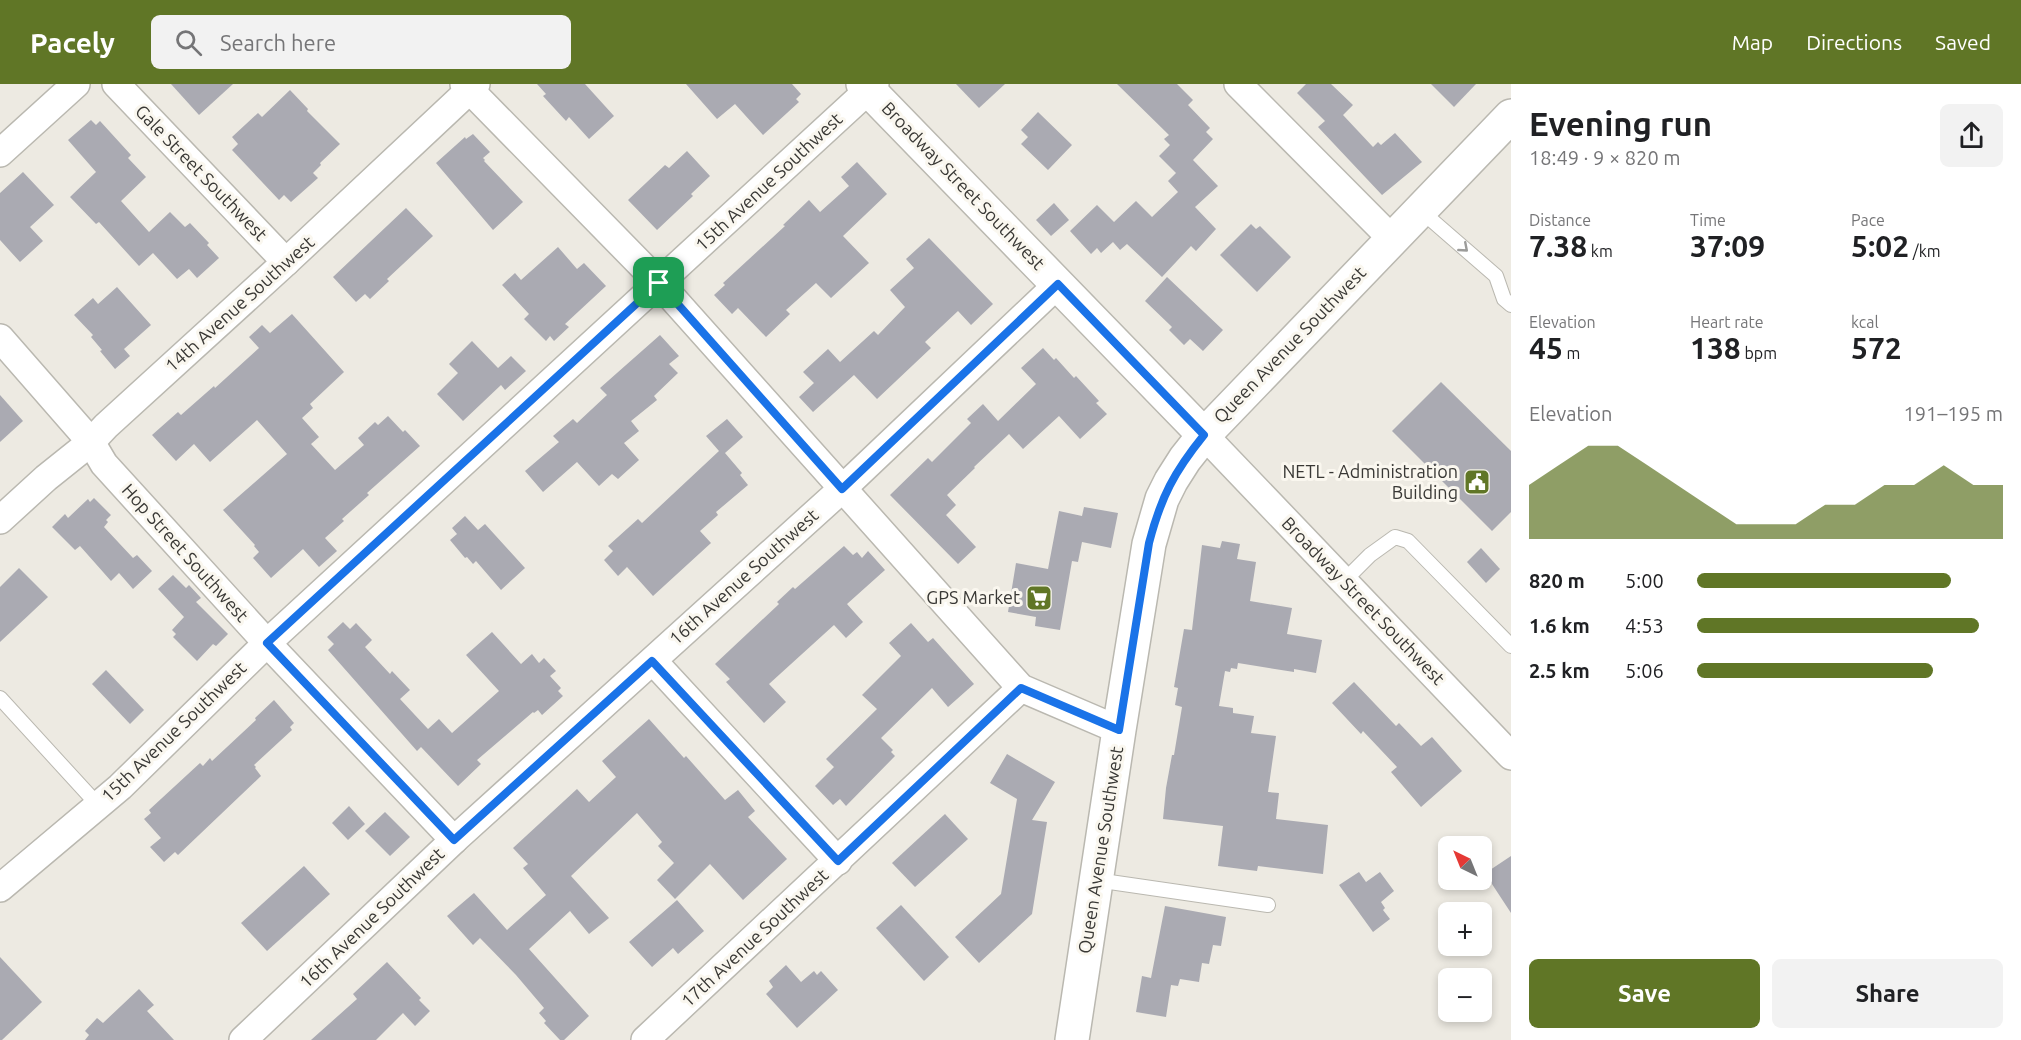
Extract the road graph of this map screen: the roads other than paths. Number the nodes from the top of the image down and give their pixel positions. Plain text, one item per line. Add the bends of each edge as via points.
1 (76, 84) edge
2 (116, 84) edge
3 (1238, 84) edge
4 (470, 86) edge
5 (869, 86) edge
6 (1511, 116) edge
7 (0, 153) edge
8 (1420, 210) junction
9 (1392, 239) junction
10 (286, 262) junction
11 (1496, 276) junction
12 (1511, 281) edge
13 (659, 283) junction
14 (1058, 284) junction
15 (1511, 305) edge
16 (0, 338) edge
17 (1204, 435) junction
18 (91, 442) junction
19 (842, 489) junction
20 (0, 520) edge
21 (1344, 581) junction
22 (267, 643) junction
23 (1511, 646) edge
24 (652, 661) junction
25 (1021, 688) junction
26 (0, 698) edge
27 (1119, 730) junction
28 (1511, 756) edge
29 (98, 805) junction
30 (454, 840) junction
31 (838, 861) junction
32 (1096, 880) junction
33 (0, 888) edge
34 (1268, 905) dead end
35 (243, 1040) edge
36 (645, 1040) edge
37 (1072, 1040) edge

1 - 7 street
2 - 10 street, Gale Street Southwest
3 - 9 street
4 - 10 street, 14th Avenue Southwest
4 - 13 street
5 - 13 street, 15th Avenue Southwest
5 - 14 main road, Broadway Street Southwest
6 - 8 main road, Queen Avenue Southwest
8 - 9 main road, Queen Avenue Southwest
8 -> 11 lane
9 - 17 main road, Queen Avenue Southwest
10 - 18 street, 14th Avenue Southwest
11 - 12 lane
11 - 15 lane via 1504,299
13 - 19 street
13 - 22 street, 15th Avenue Southwest
14 - 17 main road, Broadway Street Southwest
14 - 19 street, 16th Avenue Southwest
16 - 18 street, Hop Street Southwest
17 - 21 street, Broadway Street Southwest
17 - 27 main road, Queen Avenue Southwest via 1171,481 1155,522
18 - 20 street, 14th Avenue Southwest
18 - 22 street, Hop Street Southwest via 104,464
19 - 24 street, 16th Avenue Southwest
19 - 25 street
21 - 23 lane via 1395,537 1408,541
21 - 28 street, Broadway Street Southwest
22 - 29 street, 15th Avenue Southwest
22 - 30 street, Hop Street Southwest
24 - 30 street, 16th Avenue Southwest
24 - 31 street
25 - 27 street
25 - 31 street, 17th Avenue Southwest
26 - 29 lane
27 - 32 main road, Queen Avenue Southwest
29 - 33 street, 15th Avenue Southwest
30 - 35 street, 16th Avenue Southwest
31 - 36 street, 17th Avenue Southwest
32 - 34 lane
32 - 37 main road, Queen Avenue Southwest

